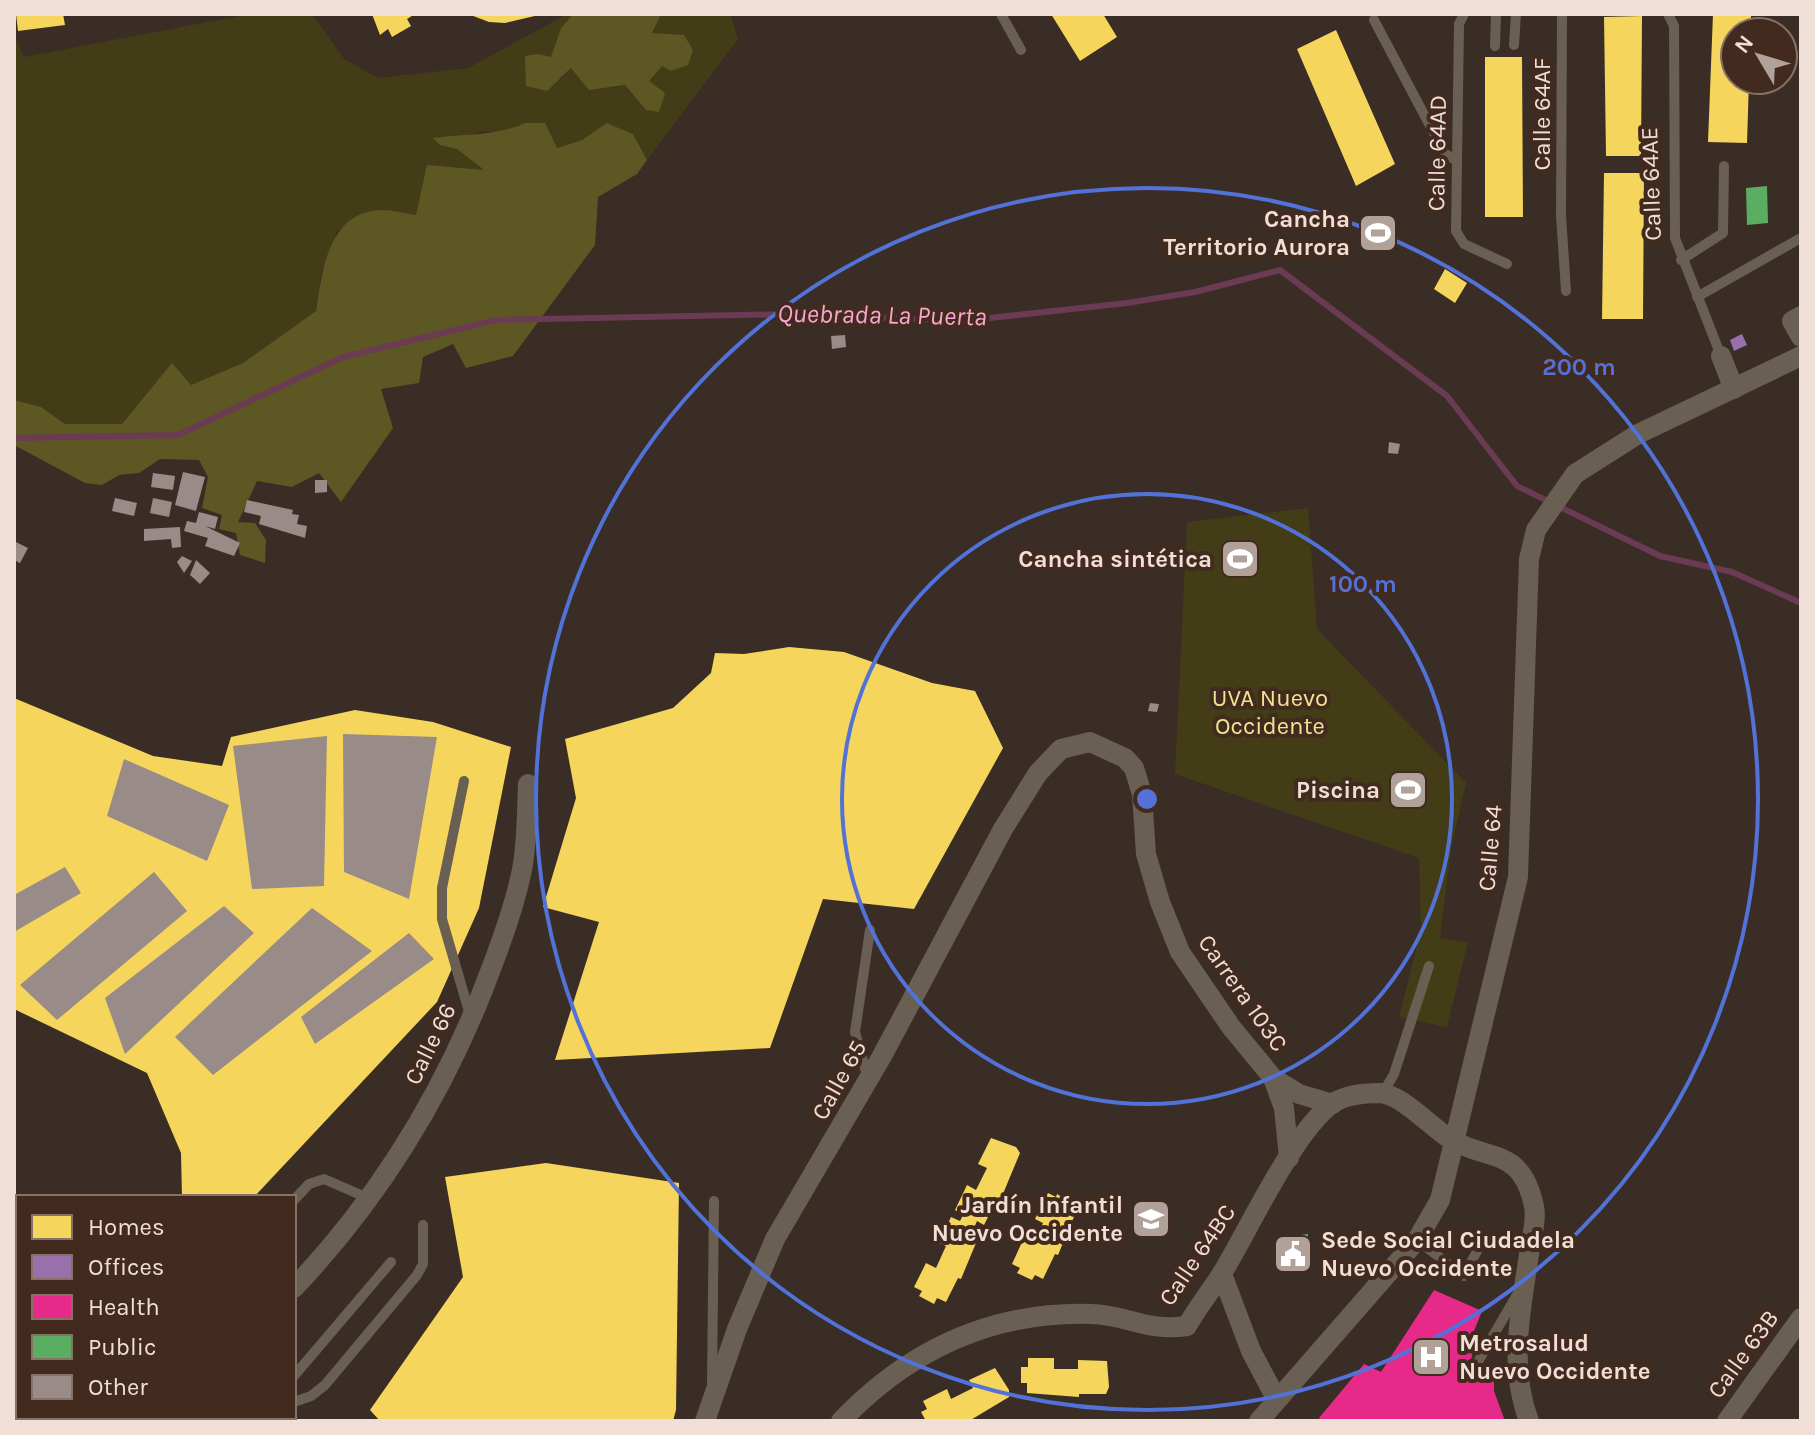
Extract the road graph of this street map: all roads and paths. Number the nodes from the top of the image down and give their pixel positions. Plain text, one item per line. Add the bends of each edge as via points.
1 (1001, 14) edge
2 (1464, 14) edge
3 (1496, 14) edge
4 (1516, 14) edge
5 (1562, 14) edge
6 (1668, 14) edge
7 (1374, 20) dead end
8 (1514, 45) dead end
9 (1495, 46) dead end
10 (1021, 50) dead end
11 (1456, 160) junction
12 (1724, 166) dead end
13 (1799, 239) edge
14 (1681, 260) junction
15 (1507, 264) dead end
16 (1566, 291) dead end
17 (1697, 297) junction
18 (1801, 316) edge
19 (1801, 337) edge
20 (1721, 356) joint
21 (1801, 356) edge
22 (1734, 389) junction
23 (1038, 773) joint
24 (464, 781) dead end
25 (528, 784) dead end
26 (870, 930) dead end
27 (1429, 966) dead end
28 (472, 1021) junction
29 (1273, 1078) junction
30 (868, 1081) junction
31 (1383, 1093) junction
32 (1333, 1104) junction
33 (1454, 1141) junction
34 (1289, 1158) junction
35 (296, 1198) edge
36 (370, 1199) junction
37 (714, 1201) dead end
38 (423, 1225) dead end
39 (1417, 1240) junction
40 (1477, 1251) dead end
41 (391, 1262) dead end
42 (1222, 1274) junction
43 (1525, 1281) junction
44 (296, 1286) edge
45 (1801, 1318) edge
46 (1479, 1360) dead end
47 (296, 1374) edge
48 (712, 1397) junction
49 (1277, 1400) junction
50 (296, 1401) edge
51 (705, 1421) edge
52 (841, 1421) edge
53 (1259, 1421) edge
54 (1529, 1421) edge
55 (1727, 1421) edge

1 - 10 lane
2 - 11 lane, Calle 64AD via 1459,24
3 - 9 lane
4 - 8 lane
5 - 16 lane, Calle 64AF
6 - 14 lane, Calle 64AE via 1674,26 1674,230
7 - 11 lane via 1445,154
11 - 15 lane, Calle 64AD via 1456,231 1464,244
12 - 14 lane via 1723,233
13 - 17 lane
14 - 17 lane, Calle 64AE
17 - 20 lane, Calle 64AE
18 - 19 street via 1792,321
20 - 22 street, Calle 64AE
21 - 22 street, Calle 64
22 - 33 street, Calle 64 via 1638,434 1575,474 1536,530 1529,559 1518,877
23 - 29 street, Carrera 103C via 1061,749 1090,742 1125,758 1134,768 1142,794 1146,854 1180,952
23 - 30 street, Calle 65
24 - 28 lane via 442,888 442,919
25 - 28 street, Calle 66 via 523,863
26 - 30 lane via 855,1032
27 - 31 lane
28 - 36 street, Calle 66 via 407,1144
29 - 32 street via 1299,1094
29 - 34 street via 1284,1108
30 - 48 street, Calle 65 via 775,1239
31 - 32 street via 1350,1096
31 - 33 street via 1398,1098
32 - 34 street, Calle 64BC
33 - 39 street, Calle 64 via 1440,1200
33 - 43 street via 1510,1161 1528,1186 1535,1210
34 - 42 street, Calle 64BC
35 - 36 lane via 309,1184 324,1179
36 - 44 street, Calle 66
37 - 48 lane
38 - 50 lane via 423,1264 417,1275 325,1385
39 - 40 lane via 1464,1276
39 - 49 street, Calle 64
41 - 47 lane
42 - 49 street via 1251,1351
42 - 52 street, Calle 64BC via 1187,1326 1160,1330 1092,1314 1038,1317 942,1343 897,1370
43 - 46 lane
43 - 54 street via 1517,1392
45 - 55 street, Calle 63B
48 - 51 street, Calle 65
49 - 53 street, Calle 64

